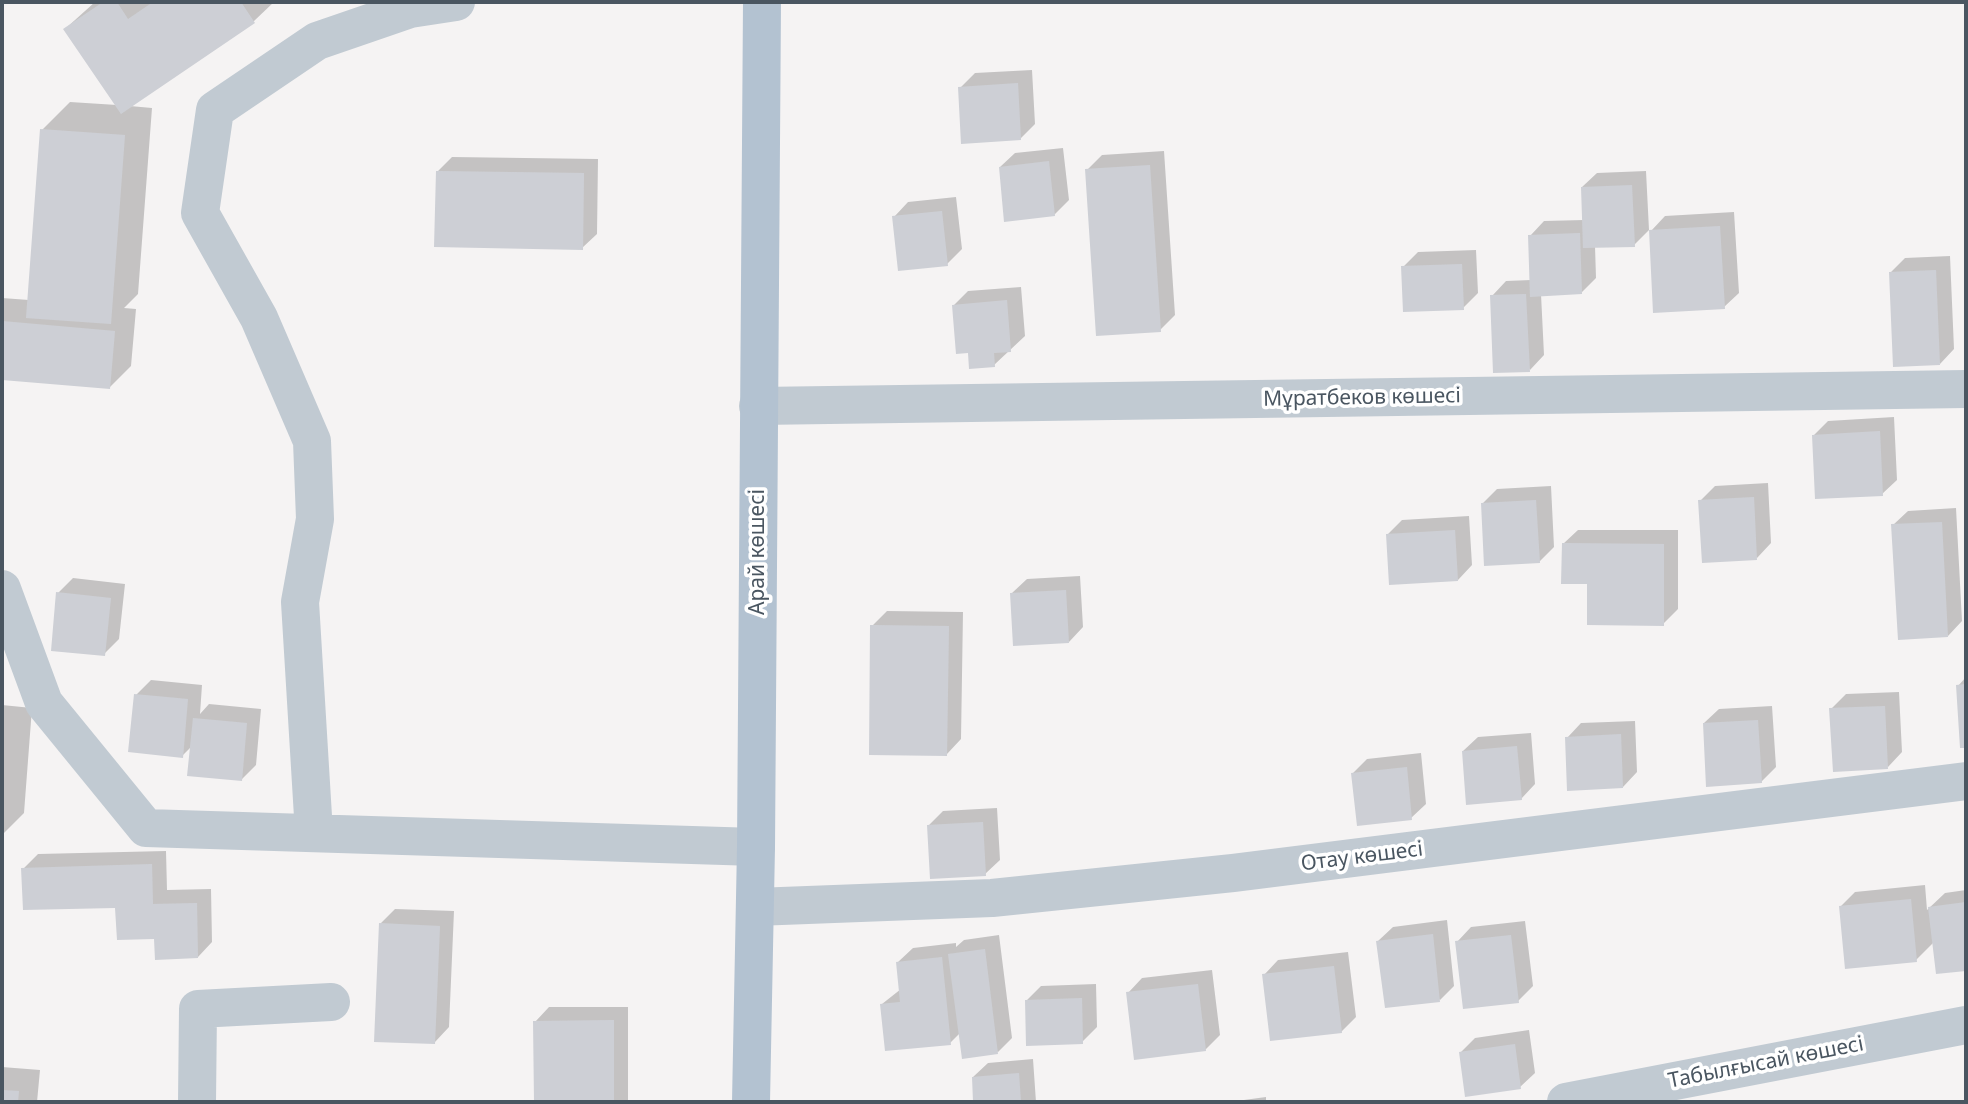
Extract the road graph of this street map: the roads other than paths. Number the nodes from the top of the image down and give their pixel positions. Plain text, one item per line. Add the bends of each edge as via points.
1 (456, 2) edge
2 (762, 2) edge
3 (1966, 389) edge
4 (758, 406) junction
5 (2, 589) edge
6 (1966, 780) edge
7 (314, 833) junction
8 (756, 847) junction
9 (755, 907) junction
10 (331, 1002) dead end
11 (1966, 1025) edge
12 (197, 1102) edge
13 (751, 1102) edge
14 (1566, 1102) edge

1 - 7 street via 410,9 317,41 215,110 200,213 259,318 312,441 315,519 300,602
2 - 4 main road, Арай көшесі
3 - 4 street, Мұратбеков көшесі
4 - 8 main road, Арай көшесі
5 - 7 street via 44,703 146,828
6 - 9 street, Отау көшесі via 1220,874 992,898
7 - 8 street
8 - 9 main road, Арай көшесі
9 - 13 main road, Арай көшесі
10 - 12 street via 198,1009
11 - 14 street, Табылғысай көшесі

